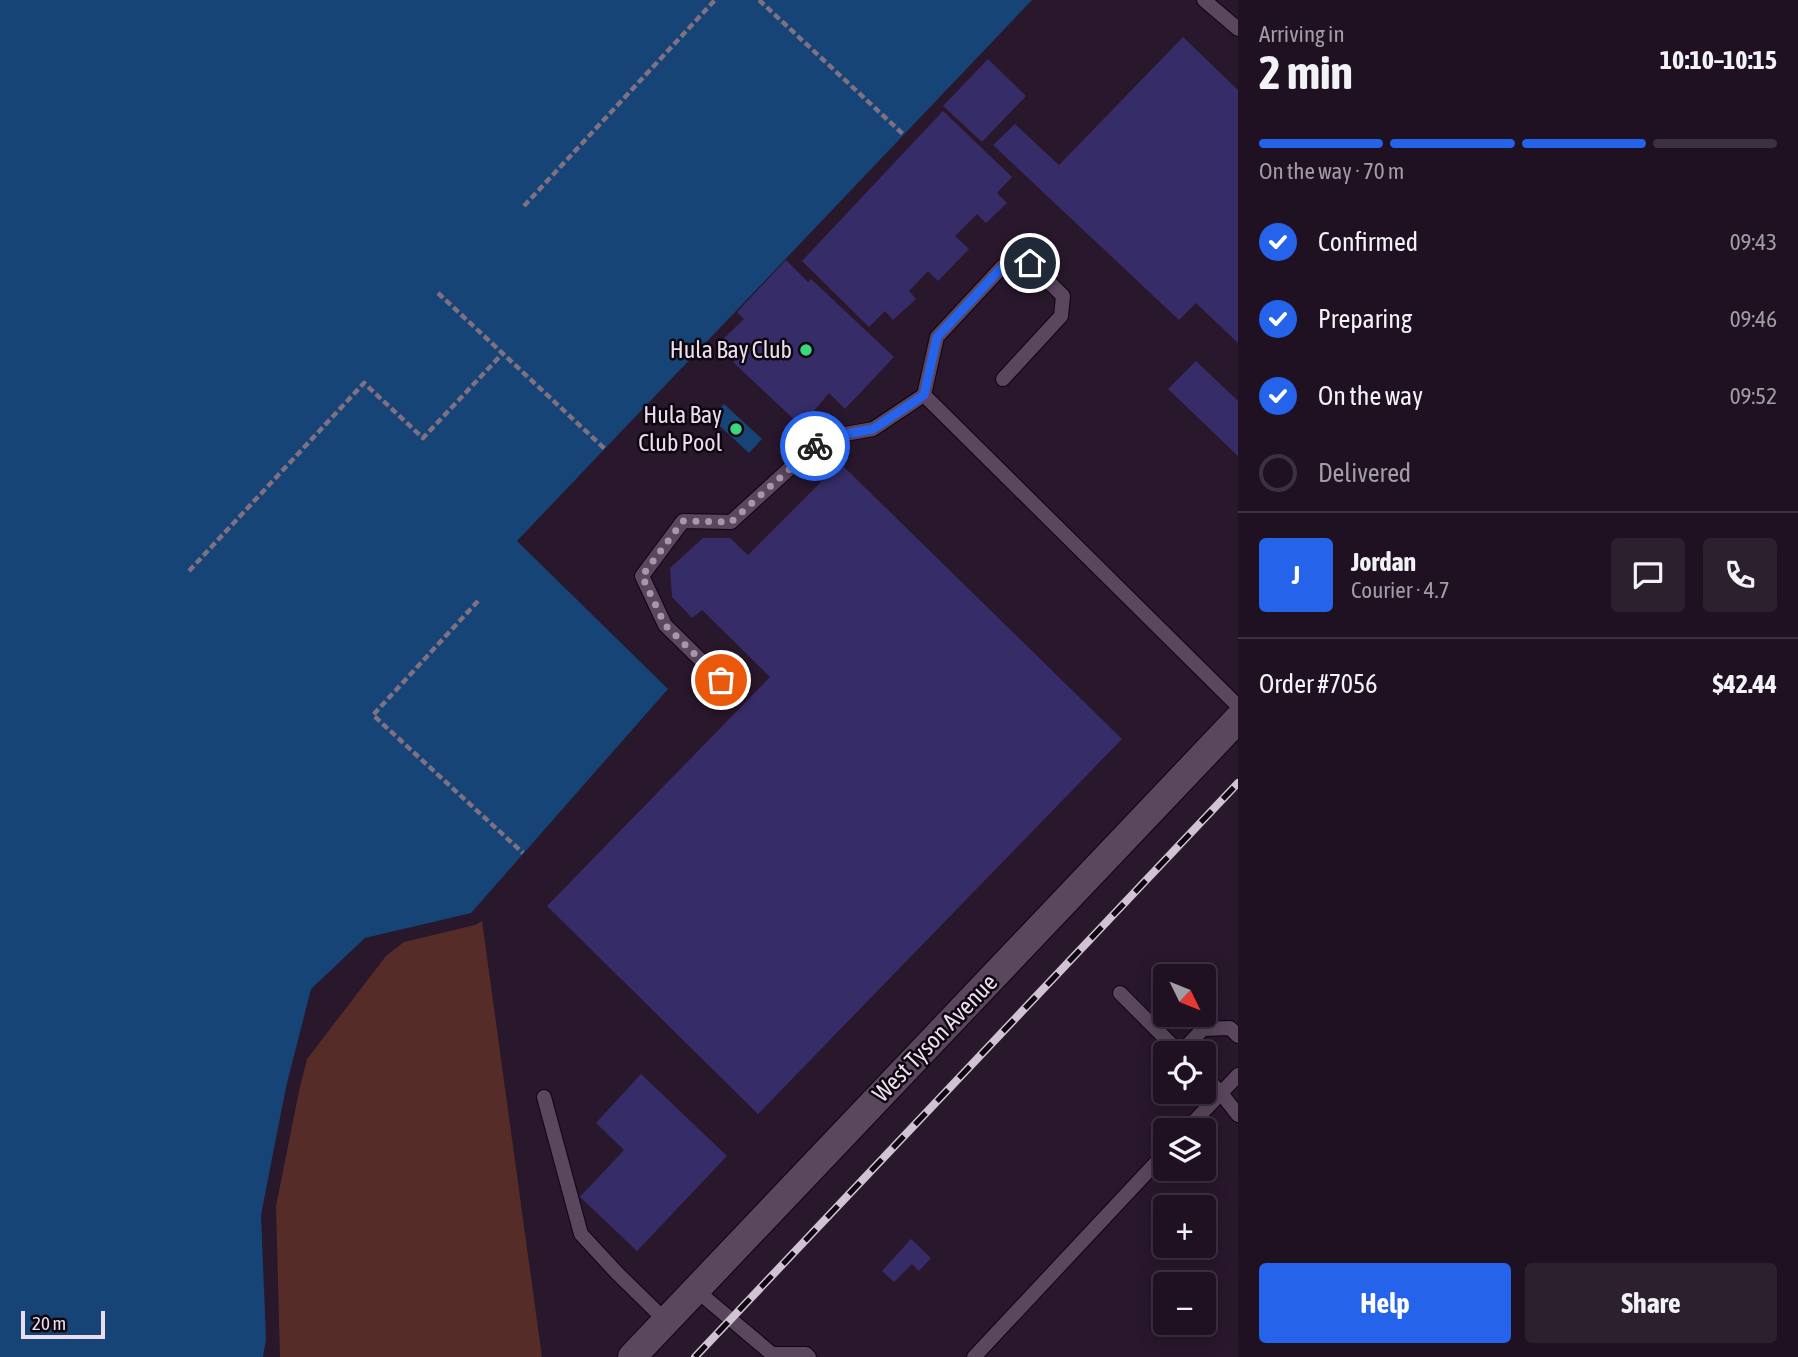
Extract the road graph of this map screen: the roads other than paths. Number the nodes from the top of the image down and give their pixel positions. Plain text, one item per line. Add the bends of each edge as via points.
1 (1204, 0) edge
2 (1238, 29) edge
3 (1003, 379) dead end
4 (924, 395) junction
5 (721, 680) dead end
6 (1238, 706) edge
7 (1238, 719) edge
8 (1120, 993) dead end
9 (1238, 1036) edge
10 (1168, 1041) edge
11 (1192, 1041) edge
12 (1238, 1075) edge
13 (1216, 1087) edge
14 (1222, 1093) junction
15 (544, 1097) dead end
16 (1238, 1115) edge
17 (1198, 1118) edge
18 (1153, 1166) edge
19 (696, 1290) junction
20 (666, 1321) junction
21 (772, 1355) edge
22 (632, 1357) edge
23 (809, 1357) edge
24 (974, 1357) edge

1 - 2 lane
3 - 4 lane via 1061,316 1063,296 1030,263 1003,266 937,337
4 - 5 lane via 873,429 824,438 731,522 683,521 642,576 665,625
4 - 6 lane
7 - 19 street, West Tyson Avenue
8 - 10 lane
9 - 11 lane via 1230,1028 1203,1029
12 - 14 lane
13 - 14 lane
14 - 16 lane
14 - 17 lane
15 - 20 lane via 580,1234
18 - 24 lane
19 - 20 street, West Tyson Avenue
19 - 21 lane
20 - 22 street, West Tyson Avenue
21 - 23 lane

